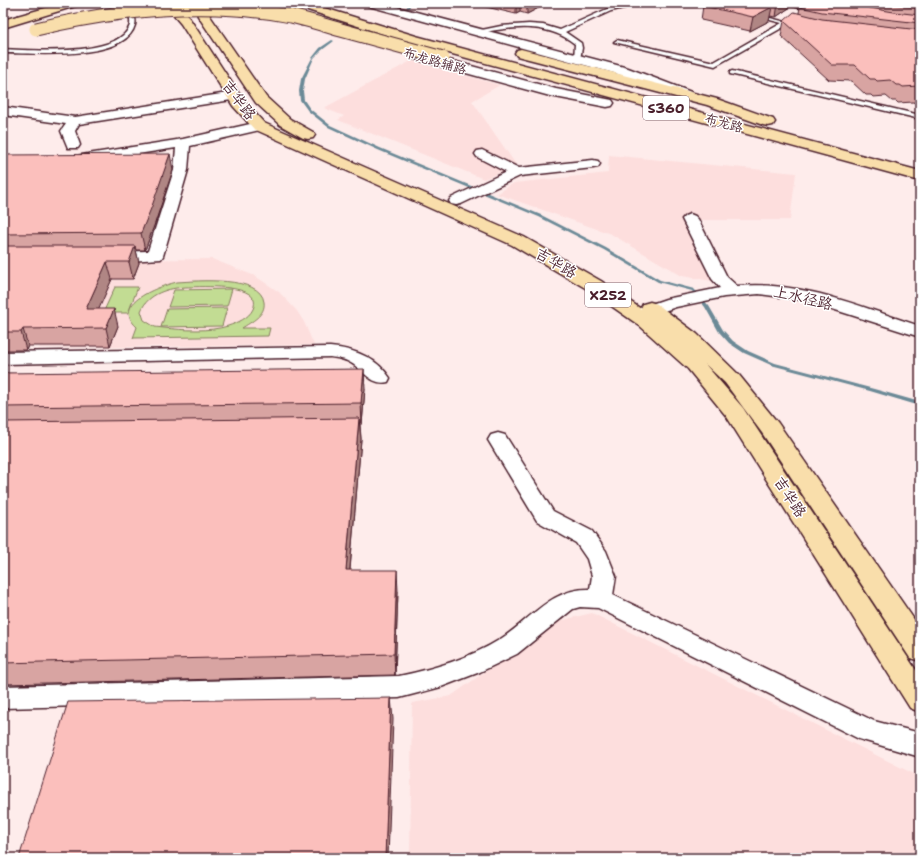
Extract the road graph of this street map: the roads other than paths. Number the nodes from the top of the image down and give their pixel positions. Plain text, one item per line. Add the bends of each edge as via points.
1 (75, 3) edge
2 (132, 3) edge
3 (169, 3) edge
4 (182, 3) edge
5 (269, 3) edge
6 (296, 3) edge
7 (322, 3) edge
8 (369, 3) edge
9 (642, 3) edge
10 (700, 3) edge
11 (784, 3) edge
12 (722, 7) edge
13 (200, 10) edge
14 (819, 10) edge
15 (358, 12) junction
16 (748, 13) edge
17 (786, 23) junction
18 (3, 24) edge
19 (803, 27) edge
20 (475, 32) junction
21 (560, 32) junction
22 (22, 33) dead end
23 (418, 36) junction
24 (617, 42) dead end
25 (3, 50) edge
26 (578, 59) junction
27 (732, 73) dead end
28 (687, 95) junction
29 (234, 96) junction
30 (607, 103) junction
31 (3, 111) edge
32 (920, 116) edge
33 (75, 121) junction
34 (260, 126) junction
35 (781, 127) junction
36 (750, 131) junction
37 (183, 143) junction
38 (73, 146) dead end
39 (482, 154) dead end
40 (904, 157) dead end
41 (66, 161) edge
42 (593, 164) dead end
43 (516, 172) junction
44 (920, 176) edge
45 (456, 201) junction
46 (690, 219) dead end
47 (99, 257) edge
48 (728, 291) junction
49 (644, 313) junction
50 (920, 332) edge
51 (3, 358) edge
52 (381, 378) dead end
53 (498, 440) dead end
54 (601, 599) junction
55 (920, 650) edge
56 (3, 697) edge
57 (920, 700) edge
58 (920, 745) edge

1 - 18 main road
2 - 25 lane via 129,7 133,23 130,30 122,38 109,44 73,52
3 - 13 main road, 吉华路 / X252
4 - 13 main road via 183,13
5 - 30 main road, 布龙路辅路 via 306,22 344,34 532,87
6 - 23 main road, S360 via 347,19
7 - 15 main road, S360
8 - 20 main road
9 - 21 lane via 604,12
10 - 12 lane
11 - 14 lane
13 - 29 main road, 吉华路 / X252
13 - 45 main road, 吉华路 / X252 via 255,93 268,108 286,122 339,150
15 - 23 main road, S360
15 - 28 main road
16 - 17 lane
17 - 19 lane
17 - 24 lane via 715,64
20 - 21 lane via 516,26
20 - 26 main road
21 - 26 lane via 578,43
22 - 30 main road, bridge via 78,18 134,9 230,6 292,16
23 - 35 main road, 布龙路 / S360
23 - 36 main road, 布龙路 / S360
26 - 28 main road via 637,76
27 - 32 lane
28 - 35 main road
29 - 33 street
29 - 34 main road, 吉华路 / X252 via 244,111
30 - 36 main road
31 - 33 street
33 - 38 street via 68,132
34 - 37 street
34 - 49 main road, 吉华路 / X252 via 518,241
35 - 40 main road, 布龙路 / S360
36 - 44 main road, 布龙路 / S360
37 - 41 street
37 - 47 street via 181,170 155,256
39 - 43 street
42 - 43 street
43 - 45 street
45 - 49 main road, 吉华路 / X252 via 503,220 574,259 634,296
46 - 48 street
48 - 49 street, 上水径路 via 672,303
48 - 50 street, 上水径路 via 781,290 806,295
49 - 55 main road, 吉华路 / X252 via 690,338 732,379 770,428
49 - 57 main road, 吉华路 / X252 via 695,365 735,413
51 - 52 street via 330,352 358,357
53 - 54 street via 545,516 584,537 598,557 604,576
54 - 56 street via 580,598 565,602 508,647 471,666 432,680 399,687
54 - 58 street via 868,731

